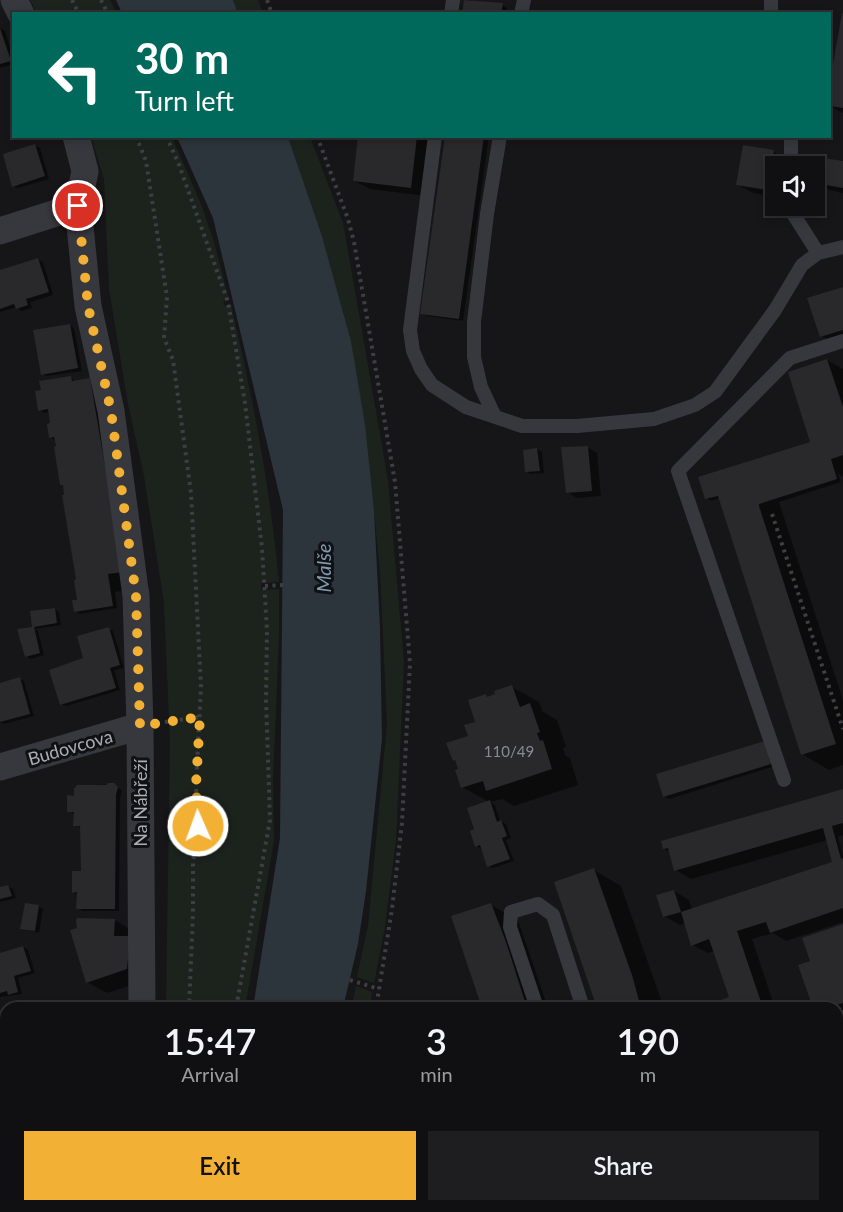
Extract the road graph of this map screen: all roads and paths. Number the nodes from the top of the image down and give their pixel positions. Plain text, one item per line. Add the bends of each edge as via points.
1 (77, 138) edge
2 (137, 138) edge
3 (167, 138) edge
4 (318, 138) edge
5 (435, 138) edge
6 (500, 138) edge
7 (791, 138) edge
8 (791, 156) edge
9 (78, 206) junction
10 (795, 216) edge
11 (0, 231) edge
12 (843, 247) edge
13 (818, 253) junction
14 (843, 341) edge
15 (495, 417) junction
16 (772, 514) dead end
17 (283, 585) dead end
18 (265, 586) junction
19 (200, 717) junction
20 (140, 726) junction
21 (843, 729) edge
22 (0, 767) edge
23 (784, 780) dead end
24 (350, 980) dead end
25 (379, 989) junction
26 (136, 1002) edge
27 (189, 1002) edge
28 (237, 1002) edge
29 (377, 1002) edge
30 (535, 1002) edge
31 (581, 1002) edge

1 - 9 street, Na Nábřeží via 85,171
2 - 19 path via 146,161 166,297 164,338 173,360 191,494
3 - 18 path via 231,302
4 - 25 path via 354,242 395,482 410,663 402,823
5 - 15 lane via 410,330 413,351 432,385 466,407
6 - 15 lane via 474,322 474,357 481,387
7 - 8 lane
9 - 11 street
9 - 20 street, Na Nábřeží via 88,306 111,411 136,596
10 - 13 lane
12 - 13 lane
13 - 15 lane via 802,265 775,310 715,392 695,405 654,419 577,426 522,426
14 - 23 lane via 789,358 678,471
16 - 21 path
17 - 18 path
18 - 28 path via 270,820
19 - 20 path
19 - 27 path
20 - 22 street, Budovcova
20 - 26 street, Na Nábřeží
24 - 25 path
25 - 29 path
30 - 31 lane via 510,927 511,912 538,904 553,915

